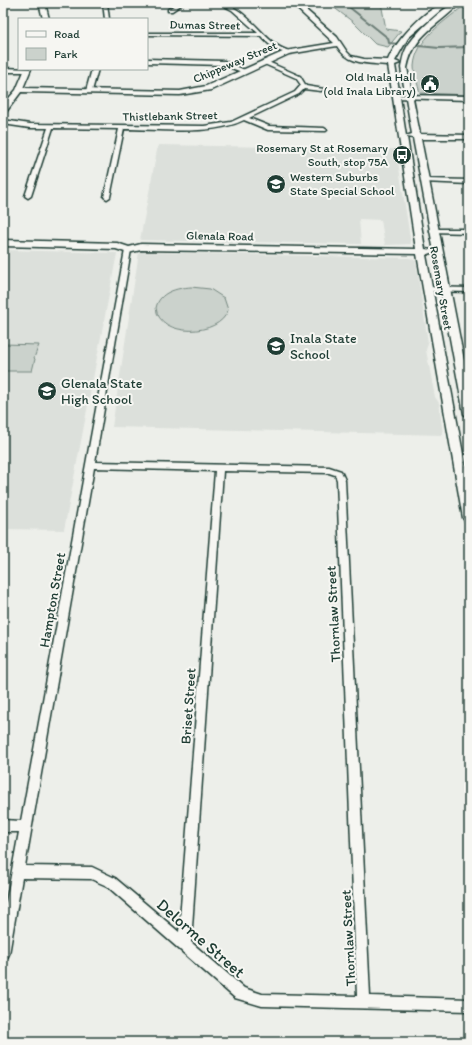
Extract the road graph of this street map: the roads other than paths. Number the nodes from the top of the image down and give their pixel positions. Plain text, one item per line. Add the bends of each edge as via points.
1 (42, 3) edge
2 (105, 3) edge
3 (182, 3) edge
4 (220, 3) edge
5 (294, 3) edge
6 (446, 3) edge
7 (458, 3) edge
8 (469, 6) edge
9 (170, 10) dead end
10 (46, 18) edge
11 (107, 18) edge
12 (148, 34) edge
13 (262, 35) junction
14 (339, 44) junction
15 (287, 52) junction
16 (148, 61) edge
17 (264, 62) junction
18 (391, 63) junction
19 (404, 64) junction
20 (3, 70) edge
21 (27, 70) edge
22 (95, 70) edge
23 (244, 71) junction
24 (303, 87) junction
25 (321, 89) dead end
26 (19, 90) junction
27 (89, 92) junction
28 (397, 97) junction
29 (410, 97) junction
30 (469, 98) edge
31 (3, 110) edge
32 (243, 118) junction
33 (3, 122) edge
34 (51, 126) junction
35 (122, 127) junction
36 (324, 130) dead end
37 (403, 136) junction
38 (417, 136) junction
39 (469, 137) edge
40 (425, 181) junction
41 (469, 182) edge
42 (28, 196) dead end
43 (106, 197) dead end
44 (433, 231) junction
45 (469, 231) edge
46 (3, 243) edge
47 (128, 250) junction
48 (421, 252) junction
49 (437, 252) junction
50 (428, 289) junction
51 (445, 289) junction
52 (469, 290) edge
53 (469, 414) edge
54 (90, 465) junction
55 (218, 468) junction
56 (469, 518) edge
57 (3, 826) edge
58 (26, 827) junction
59 (18, 872) junction
60 (184, 946) junction
61 (3, 954) edge
62 (364, 1003) junction
63 (469, 1005) edge

1 - 10 main road
2 - 11 street
3 - 9 street
4 - 13 street via 234,9
5 - 14 main road
6 - 18 main road via 403,40
7 - 8 street
7 - 19 main road via 422,32 411,45
12 - 13 street, Dumas Street
13 - 15 street via 274,46
14 - 15 main road, Chippeway Street
14 - 18 main road via 344,53 356,60
15 - 17 main road, Chippeway Street
16 - 23 street via 224,63
17 - 23 main road, Chippeway Street
17 - 24 street via 298,77 302,80
18 - 19 main road
18 - 28 main road, Rosemary Street
19 - 29 main road, Rosemary Street
20 - 21 street
21 - 26 main road
22 - 27 street
23 - 27 main road, Chippeway Street via 208,88 195,91
24 - 25 street
24 - 32 street, Thistlebank Street via 297,93
26 - 27 main road, Chippeway Street
26 - 31 main road
28 - 29 street
28 - 37 main road, Rosemary Street
29 - 30 street
29 - 38 main road, Rosemary Street
32 - 35 street, Thistlebank Street via 232,124 213,128
32 - 36 street via 268,128
33 - 34 street, Thistlebank Street
34 - 35 street, Thistlebank Street
34 - 42 street
35 - 43 street
37 - 38 main road
37 - 48 main road, Rosemary Street
38 - 39 main road
38 - 40 main road, Rosemary Street
40 - 41 street
40 - 44 main road, Rosemary Street
44 - 45 street
44 - 49 main road, Rosemary Street
46 - 47 main road, Glenala Road via 117,246
47 - 48 main road, Glenala Road via 141,247
47 - 54 street, Hampton Street
48 - 49 main road, Glenala Road
48 - 50 main road, Rosemary Street
49 - 51 main road, Rosemary Street
50 - 51 street
50 - 56 main road, Rosemary Street
51 - 52 street
51 - 53 main road, Rosemary Street
54 - 55 street, Thornlaw Street
54 - 58 street, Hampton Street
55 - 60 street, Briset Street
55 - 62 street, Thornlaw Street via 329,470 338,474 341,480
57 - 58 street
58 - 59 street, Hampton Street
59 - 60 street, Delorme Street via 92,873 111,882
59 - 61 street, Hampton Street
60 - 62 street, Delorme Street via 240,993 262,1000
62 - 63 street, Delorme Street

